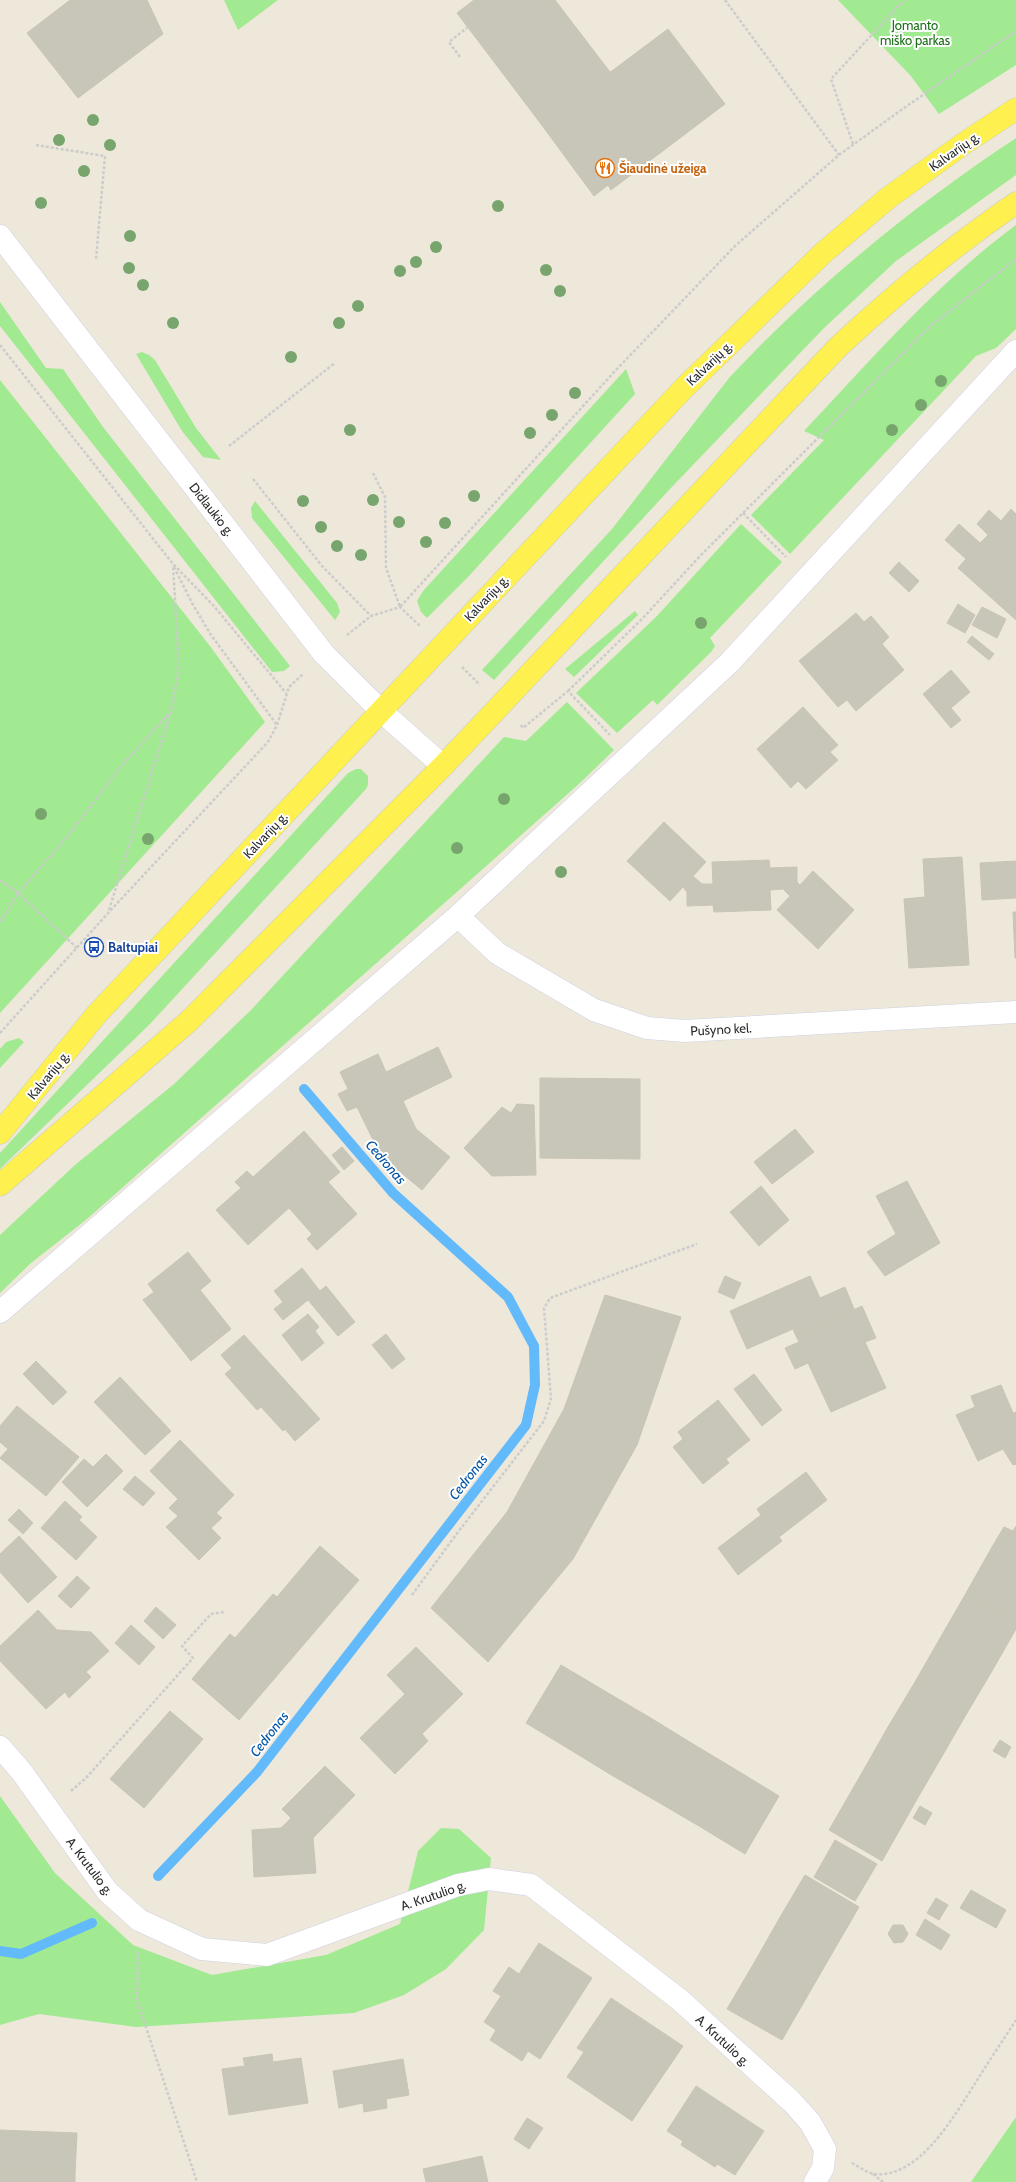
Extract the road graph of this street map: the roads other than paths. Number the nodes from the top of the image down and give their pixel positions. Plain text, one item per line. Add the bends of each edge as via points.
1 (1016, 109) edge
2 (1016, 203) edge
3 (0, 236) edge
4 (1016, 350) edge
5 (381, 711) junction
6 (443, 766) junction
7 (458, 916) junction
8 (1016, 1012) edge
9 (0, 1133) edge
10 (0, 1185) edge
11 (0, 1312) edge
12 (0, 1747) edge
13 (815, 2182) edge

1 - 5 main road, Kalvarijų g. via 888,198 823,253 684,388
2 - 6 main road via 979,228 885,304 838,347
3 - 5 street, Didlaukio g. via 324,654
4 - 7 street via 729,664
5 - 6 street, Didlaukio g.
5 - 9 main road, Kalvarijų g. via 96,1015
6 - 10 main road via 188,1021
7 - 8 street, Pušyno kel. via 497,953 594,1010 647,1028 685,1030
7 - 11 street
12 - 13 street, A. Krutulio g. via 21,1771 107,1891 139,1920 202,1949 267,1955 458,1884 489,1879 531,1885 680,2000 792,2102 810,2122 825,2149 823,2168

